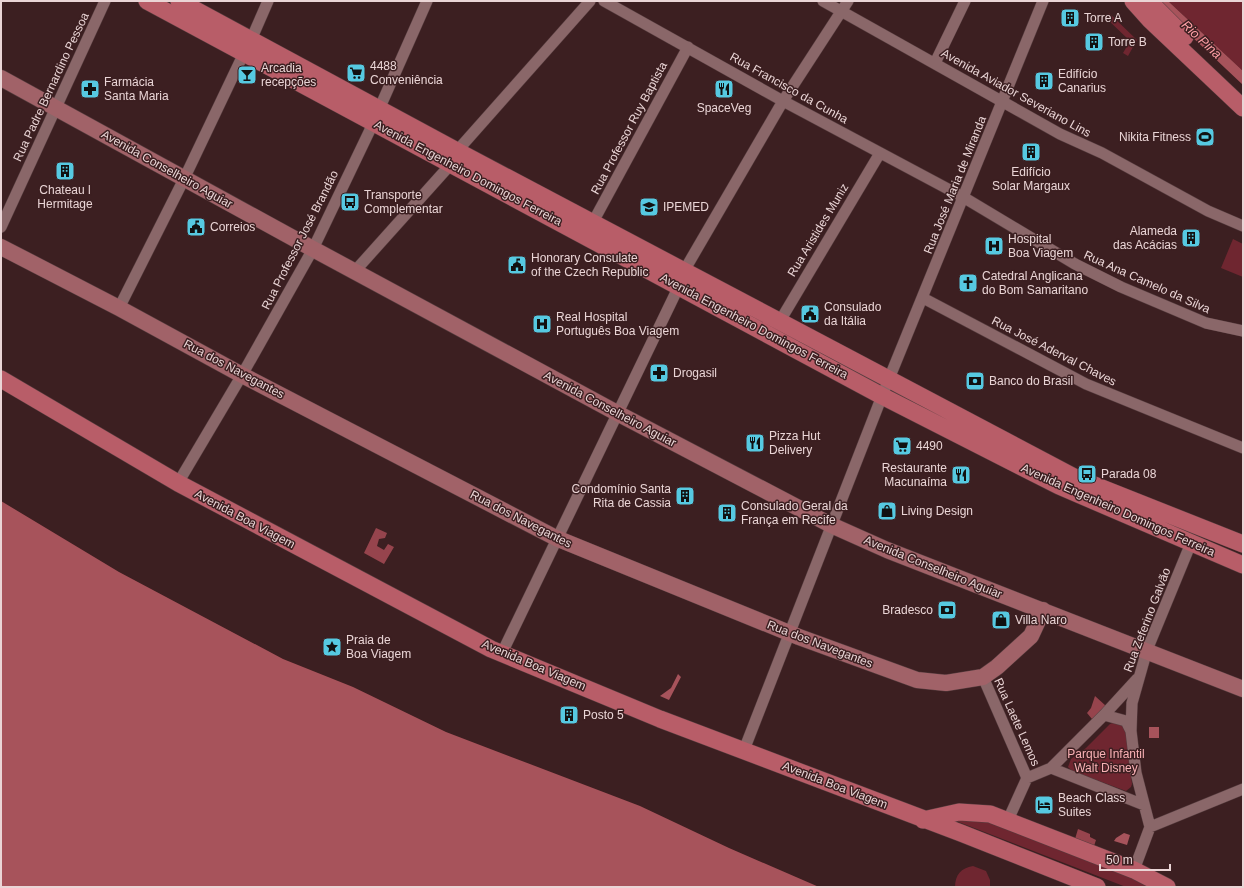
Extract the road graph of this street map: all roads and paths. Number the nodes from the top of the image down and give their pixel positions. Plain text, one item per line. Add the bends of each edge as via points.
1 (105, 1) edge
2 (147, 1) edge
3 (179, 1) edge
4 (268, 1) edge
5 (427, 1) edge
6 (590, 1) edge
7 (604, 1) edge
8 (823, 1) edge
9 (848, 1) edge
10 (965, 1) edge
11 (1043, 1) edge
12 (1133, 1) edge
13 (1149, 1) edge
14 (842, 11) junction
15 (247, 47) junction
16 (688, 47) junction
17 (935, 63) junction
18 (1, 78) edge
19 (1243, 92) edge
20 (783, 101) junction
21 (1004, 101) junction
22 (56, 106) junction
23 (1243, 108) edge
24 (375, 116) junction
25 (880, 152) junction
26 (454, 157) junction
27 (184, 179) junction
28 (962, 197) junction
29 (593, 222) junction
30 (1243, 226) edge
31 (1, 227) edge
32 (1, 247) edge
33 (312, 249) junction
34 (355, 271) junction
35 (682, 278) junction
36 (923, 298) junction
37 (120, 308) junction
38 (780, 321) junction
39 (1243, 332) edge
40 (242, 375) junction
41 (890, 378) junction
42 (1, 379) edge
43 (882, 396) junction
44 (617, 413) junction
45 (1243, 448) edge
46 (178, 483) junction
47 (832, 525) junction
48 (556, 538) junction
49 (1191, 543) junction
50 (1243, 544) edge
51 (1243, 565) edge
52 (1043, 610) junction
53 (791, 633) junction
54 (1147, 650) junction
55 (502, 653) junction
56 (983, 677) junction
57 (1137, 678) junction
58 (1243, 689) edge
59 (1104, 715) junction
60 (1131, 731) junction
61 (744, 750) junction
62 (1051, 768) junction
63 (1027, 778) junction
64 (1243, 788) edge
65 (1144, 805) junction
66 (923, 820) junction
67 (1008, 820) junction
68 (1150, 826) junction
69 (1134, 870) junction
70 (1097, 887) edge
71 (1167, 887) edge

1 - 22 street, Rua Padre Bernardino Pessoa
2 - 15 main road, Avenida Engenheiro Domingos Ferreira
3 - 15 main road, Avenida Engenheiro Domingos Ferreira
4 - 15 street
5 - 24 street, Rua Professor José Brandão
6 - 26 street
7 - 16 street, Rua Francisco da Cunha
8 - 14 street, Avenida Aviador Severiano Lins
9 - 14 street
10 - 17 street
11 - 21 street, Rua José Maria de Miranda
12 - 23 main road
13 - 19 main road
14 - 17 street, Avenida Aviador Severiano Lins
14 - 20 street
15 - 24 main road, Avenida Engenheiro Domingos Ferreira
15 - 27 street
16 - 20 street, Rua Francisco da Cunha
16 - 29 street, Rua Professor Ruy Baptista
17 - 21 street, Avenida Aviador Severiano Lins
18 - 22 main road, Avenida Conselheiro Aguiar
20 - 25 street, Rua Francisco da Cunha
20 - 35 street
21 - 28 street, Rua José Maria de Miranda
21 - 30 street, Avenida Aviador Severiano Lins via 1060,134 1122,164 1208,211
22 - 27 main road, Avenida Conselheiro Aguiar
22 - 31 street, Rua Padre Bernardino Pessoa
24 - 26 main road, Avenida Engenheiro Domingos Ferreira
24 - 33 street, Rua Professor José Brandão
25 - 28 street, Rua Francisco da Cunha
25 - 38 street, Rua Aristides Muniz
26 - 29 main road, Avenida Engenheiro Domingos Ferreira
26 - 34 street
26 - 35 main road, Avenida Engenheiro Domingos Ferreira
27 - 33 main road, Avenida Conselheiro Aguiar
27 - 37 street
28 - 36 street, Rua José Maria de Miranda
28 - 39 street, Rua Ana Camelo da Silva via 1075,264 1121,287 1211,324
29 - 35 main road, Avenida Engenheiro Domingos Ferreira
32 - 37 main road, Rua dos Navegantes
33 - 34 main road, Avenida Conselheiro Aguiar
33 - 40 street, Rua Professor José Brandão
34 - 44 main road, Avenida Conselheiro Aguiar
35 - 38 main road, Avenida Engenheiro Domingos Ferreira
35 - 43 main road, Avenida Engenheiro Domingos Ferreira
35 - 44 street
36 - 41 street, Rua José Maria de Miranda
36 - 45 street, Rua José Aderval Chaves via 1086,384
37 - 40 main road, Rua dos Navegantes
38 - 41 main road, Avenida Engenheiro Domingos Ferreira
40 - 46 street, Rua Professor José Brandão
40 - 48 main road, Rua dos Navegantes
41 - 43 street, Rua José Maria de Miranda
41 - 50 main road, Avenida Engenheiro Domingos Ferreira via 1086,483
42 - 46 main road, Avenida Boa Viagem
43 - 47 street, Rua José Maria de Miranda
43 - 49 main road, Avenida Engenheiro Domingos Ferreira via 1059,486
44 - 47 main road, Avenida Conselheiro Aguiar
44 - 48 street
46 - 55 main road, Avenida Boa Viagem
47 - 52 main road, Avenida Conselheiro Aguiar via 887,550
47 - 53 street, Rua José Maria de Miranda
48 - 53 main road, Rua dos Navegantes
48 - 55 street
49 - 51 main road, Avenida Engenheiro Domingos Ferreira
49 - 54 street, Rua Zeferino Galvão
52 - 54 main road, Avenida Conselheiro Aguiar
52 - 56 main road, Rua dos Navegantes via 1031,636
53 - 56 main road, Rua dos Navegantes via 917,680 946,684
53 - 61 street, Rua José Maria de Miranda
54 - 57 street, Rua Zeferino Galvão
54 - 58 main road, Avenida Conselheiro Aguiar
55 - 61 main road, Avenida Boa Viagem via 660,719
56 - 63 street, Rua Laete Lemos
57 - 59 street
57 - 60 street, Rua Zeferino Galvão via 1132,703
59 - 60 street via 1126,721
59 - 62 street
60 - 65 street, Rua Zeferino Galvão via 1136,773
61 - 66 main road, Avenida Boa Viagem
62 - 63 street
62 - 65 street
63 - 67 street
64 - 68 street
65 - 68 street, Rua Zeferino Galvão
66 - 67 main road via 959,812 990,814
66 - 70 main road, Avenida Boa Viagem
67 - 69 main road
68 - 69 street
69 - 71 main road

